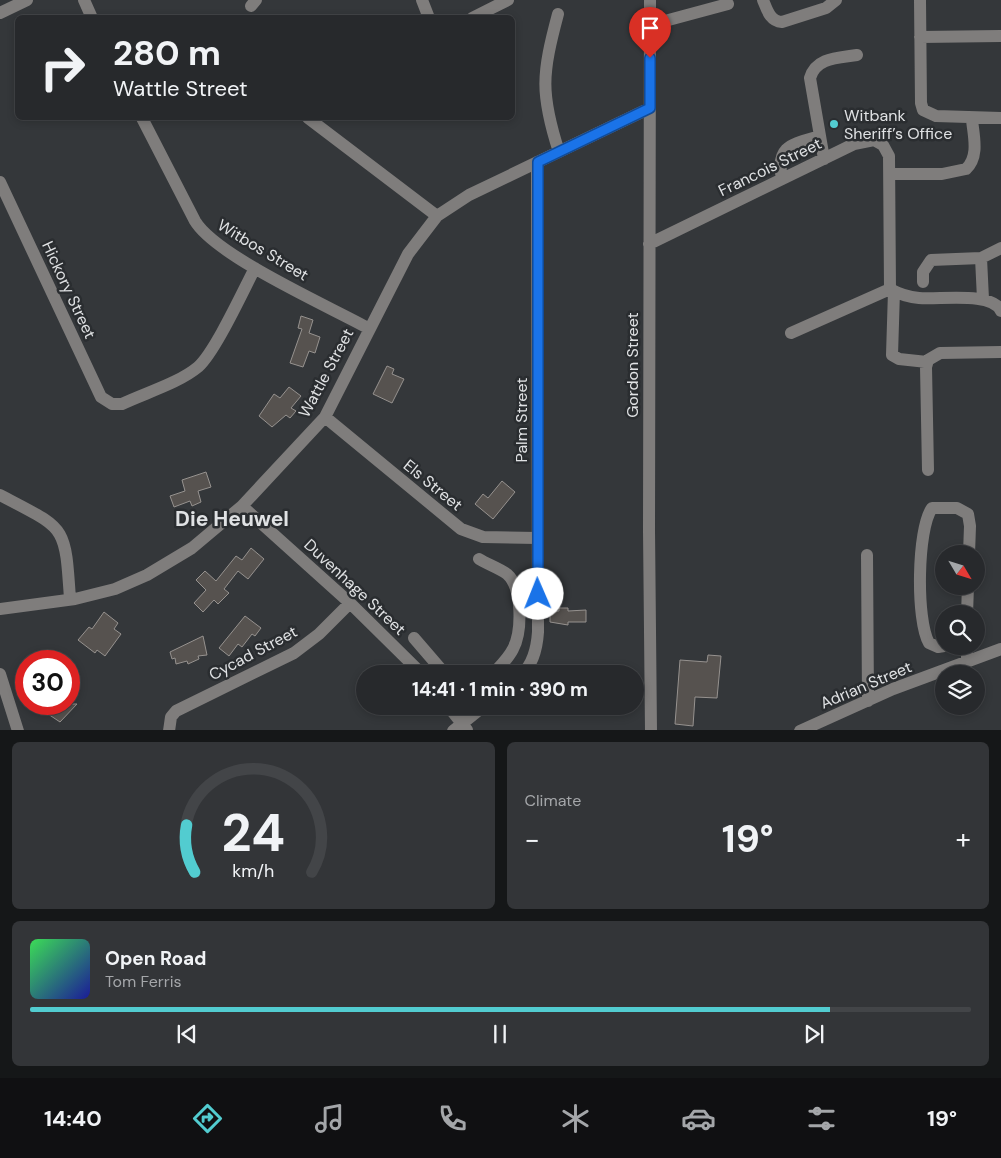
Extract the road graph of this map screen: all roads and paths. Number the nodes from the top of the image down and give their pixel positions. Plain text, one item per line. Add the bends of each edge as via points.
1 (27, 0) edge
2 (84, 0) edge
3 (422, 0) edge
4 (508, 0) edge
5 (650, 0) edge
6 (763, 0) edge
7 (836, 0) edge
8 (920, 0) edge
9 (728, 4) dead end
10 (0, 13) edge
11 (558, 14) dead end
12 (91, 15) edge
13 (428, 15) edge
14 (478, 15) edge
15 (650, 25) junction
16 (920, 36) junction
17 (1001, 36) edge
18 (857, 55) dead end
19 (650, 108) junction
20 (972, 118) junction
21 (1001, 118) edge
22 (143, 120) edge
23 (311, 120) edge
24 (820, 136) junction
25 (560, 152) junction
26 (824, 159) junction
27 (538, 162) junction
28 (890, 174) junction
29 (782, 179) junction
30 (0, 182) edge
31 (437, 216) junction
32 (649, 244) junction
33 (1001, 248) edge
34 (981, 258) junction
35 (255, 268) junction
36 (923, 282) dead end
37 (892, 290) junction
38 (995, 304) edge
39 (368, 328) junction
40 (791, 333) dead end
41 (1001, 352) edge
42 (927, 362) junction
43 (325, 417) junction
44 (928, 470) dead end
45 (0, 495) edge
46 (242, 506) junction
47 (537, 538) junction
48 (969, 545) edge
49 (867, 555) dead end
50 (479, 559) dead end
51 (70, 600) junction
52 (350, 603) junction
53 (0, 609) edge
54 (414, 638) dead end
55 (935, 646) edge
56 (1001, 649) edge
57 (967, 655) edge
58 (967, 661) junction
59 (413, 665) edge
60 (436, 665) edge
61 (500, 665) edge
62 (529, 665) edge
63 (0, 674) edge
64 (868, 701) junction
65 (453, 715) edge
66 (475, 715) edge
67 (169, 728) edge
68 (461, 728) edge
69 (18, 730) edge
70 (651, 730) edge
71 (800, 730) edge

1 - 10 street
2 - 12 street
3 - 13 street
4 - 14 street
5 - 15 street, Gordon Street
6 - 7 street via 770,16 782,22 826,8
8 - 16 street
9 - 15 street
11 - 25 street via 546,57 544,82 548,118
15 - 19 street, Gordon Street
16 - 17 street
16 - 20 street via 921,102 924,110 936,116
18 - 24 street via 821,63 813,69 810,78
19 - 25 street, Wattle Street
19 - 32 street, Gordon Street
20 - 21 street
20 - 28 street via 974,158 966,168 942,174
22 - 35 street, Witbos Street via 198,227 218,246
23 - 31 street
24 - 26 street
24 - 29 street via 785,150 779,164
25 - 27 street, Wattle Street
26 - 28 street, Francois Street via 854,144 874,140 886,149
26 - 29 street, Francois Street
27 - 31 street, Wattle Street via 469,195
27 - 47 street, Palm Street
28 - 37 street, Francois Street
29 - 32 street, Francois Street
30 - 35 street, Hickory Street via 101,397 107,402 116,405 200,366
31 - 39 street, Wattle Street via 408,254
32 - 70 street, Gordon Street
33 - 34 street
34 - 36 street via 931,260 923,272
34 - 38 street
35 - 39 street, Witbos Street
37 - 38 street via 919,298
37 - 40 street
37 - 42 street, Francois Street via 892,354 899,359
39 - 43 street, Wattle Street
41 - 42 street via 940,353
42 - 44 street
43 - 46 street, Wattle Street
43 - 47 street, Els Street via 461,529 483,537
45 - 51 street via 56,526 64,539
46 - 51 street, Wattle Street via 192,548 147,575 115,589
46 - 52 street, Duvenhage Street
47 - 62 street, Palm Street via 537,646
48 - 55 street via 968,514 957,508 932,508 924,523 921,546 921,620 929,643
49 - 64 street
50 - 61 street via 506,574 515,587 519,604 514,647
51 - 53 street, Wattle Street
52 - 59 street, Duvenhage Street
52 - 67 street, Cycad Street via 294,653 180,708 171,717
54 - 60 street
56 - 58 street, Adrian Street
57 - 58 street
58 - 64 street, Adrian Street
63 - 69 street
64 - 71 street, Adrian Street
65 - 68 street
66 - 68 street

